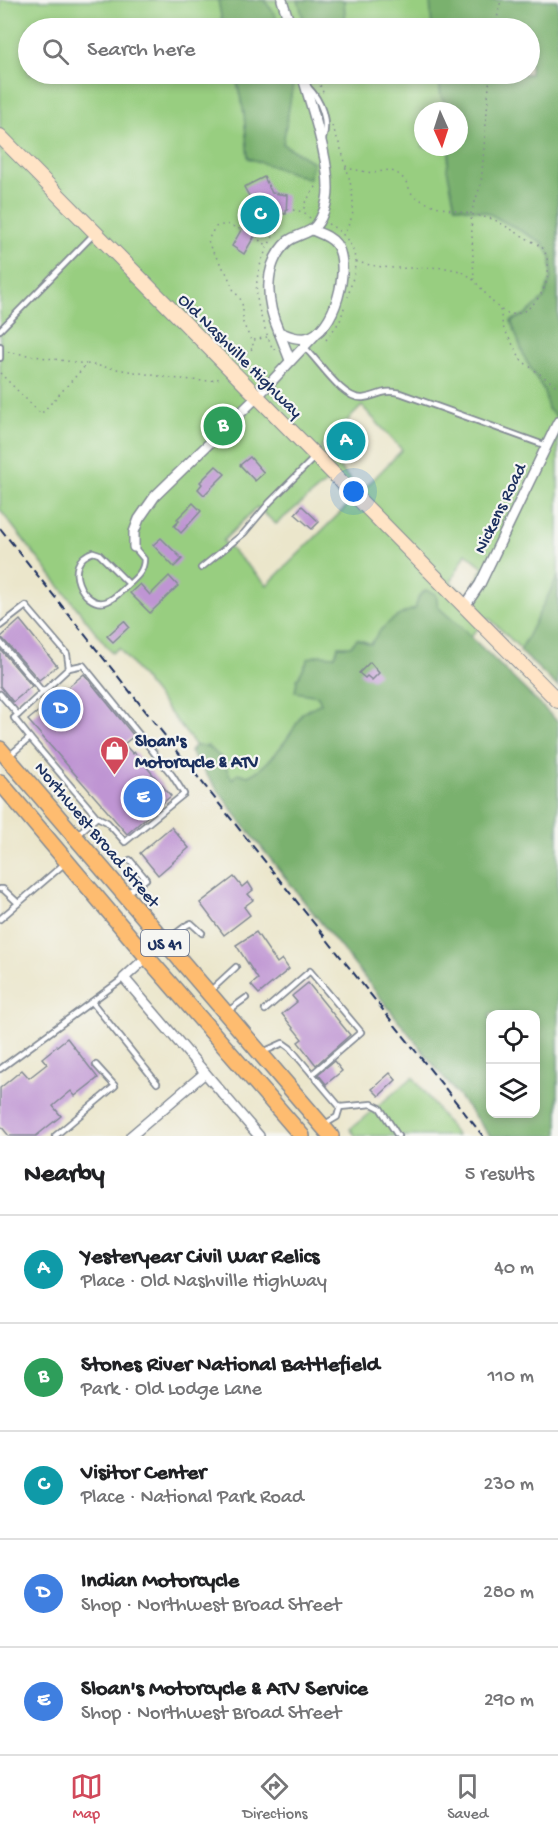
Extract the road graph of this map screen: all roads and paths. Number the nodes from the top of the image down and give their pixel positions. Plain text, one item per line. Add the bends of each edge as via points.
1 (282, 0) edge
2 (501, 0) edge
3 (288, 18) edge
4 (497, 18) edge
5 (305, 84) edge
6 (319, 84) edge
7 (489, 84) edge
8 (324, 97) dead end
9 (329, 118) dead end
10 (0, 136) edge
11 (345, 168) junction
12 (246, 197) dead end
13 (287, 209) dead end
14 (304, 212) dead end
15 (471, 213) junction
16 (312, 230) junction
17 (95, 233) junction
18 (285, 237) dead end
19 (337, 245) junction
20 (268, 246) dead end
21 (356, 262) dead end
22 (474, 281) junction
23 (500, 309) junction
24 (0, 330) edge
25 (279, 332) junction
26 (317, 334) junction
27 (268, 337) dead end
28 (252, 341) junction
29 (304, 346) junction
30 (1, 349) edge
31 (0, 358) edge
32 (290, 360) junction
33 (87, 364) junction
34 (225, 372) junction
35 (0, 373) edge
36 (558, 387) edge
37 (257, 397) junction
38 (558, 422) edge
39 (547, 446) junction
40 (316, 456) junction
41 (134, 547) joint
42 (201, 568) dead end
43 (129, 584) junction
44 (465, 606) junction
45 (0, 626) edge
46 (0, 642) edge
47 (69, 668) junction
48 (42, 692) junction
49 (0, 694) edge
50 (558, 701) edge
51 (18, 715) junction
52 (30, 738) junction
53 (4, 753) edge
54 (0, 782) edge
55 (97, 817) junction
56 (79, 841) junction
57 (130, 860) dead end
58 (67, 861) junction
59 (0, 889) edge
60 (124, 894) junction
61 (18, 903) junction
62 (0, 919) edge
63 (202, 933) dead end
64 (164, 942) junction
65 (147, 957) junction
66 (236, 968) dead end
67 (124, 978) junction
68 (208, 993) junction
69 (246, 998) dead end
70 (92, 1002) junction
71 (265, 1010) dead end
72 (225, 1013) junction
73 (261, 1054) junction
74 (96, 1065) dead end
75 (0, 1069) edge
76 (205, 1073) junction
77 (312, 1074) junction
78 (157, 1083) dead end
79 (340, 1107) junction
80 (321, 1133) edge
81 (55, 1136) edge
82 (130, 1136) edge
83 (259, 1136) edge
84 (302, 1136) edge
85 (398, 1136) edge

1 - 3 street
2 - 4 path
5 - 16 street via 326,168 327,194
6 - 8 path
7 - 15 path via 481,184
9 - 11 path
10 - 17 main road, Old Nashville Highway
11 - 15 path via 373,173 389,170 405,180 412,194 424,202
11 - 19 path via 353,210
12 - 28 path via 250,211 240,229 226,224 216,227 208,240 240,297 243,323
13 - 14 path
15 - 22 path
15 - 23 path via 520,233 542,247 547,255 549,267 537,301 519,314 510,315
16 - 19 street
16 - 25 street via 288,242 272,270 268,294
17 - 24 lane
17 - 34 main road, Old Nashville Highway
18 - 20 path via 268,217 254,238
19 - 26 street via 342,266 340,288 332,313
21 - 22 path via 462,272
22 - 23 path
23 - 36 path via 503,327 522,362
25 - 26 street via 292,338
25 - 32 street
26 - 29 street
27 - 28 path
28 - 34 path via 251,351
29 - 32 street
29 - 39 lane via 352,396 400,393
30 - 31 lane
30 - 33 path
32 - 37 street
33 - 34 path via 203,381 217,380
33 - 35 path via 41,414
34 - 37 main road, Old Nashville Highway
37 - 40 main road, Old Nashville Highway
37 - 41 street via 155,496 139,519
38 - 39 street, Nickens Road
39 - 44 street, Nickens Road via 480,584
40 - 42 lane via 244,533
40 - 44 main road, Old Nashville Highway
41 - 43 lane via 144,559 144,569
43 - 43 lane via 111,600 98,603 78,584 76,570 82,558 93,552
44 - 50 main road, Old Nashville Highway
45 - 47 lane via 26,606 67,654
46 - 48 lane
47 - 48 lane
47 - 55 lane via 83,665 184,794 125,842
48 - 51 lane
49 - 51 lane
51 - 52 lane via 14,718
52 - 53 lane
52 - 55 lane
53 - 56 main road, Northwest Broad Street / US 41
54 - 58 main road, US 41
55 - 56 lane
56 - 58 main road
56 - 60 main road, Northwest Broad Street / US 41
57 - 60 lane via 146,879
58 - 61 lane
58 - 65 main road, US 41
59 - 61 lane
60 - 64 main road, Northwest Broad Street / US 41
61 - 62 lane
63 - 64 lane via 191,923
64 - 65 main road
64 - 68 main road, Northwest Broad Street / US 41
65 - 67 street
65 - 84 main road, US 41
66 - 68 lane
67 - 70 lane
67 - 76 street
68 - 72 main road, Northwest Broad Street / US 41
69 - 72 lane
70 - 75 lane
70 - 78 lane
71 - 77 lane via 310,970 361,1032
72 - 73 main road, Northwest Broad Street / US 41
73 - 77 lane via 284,1043
73 - 80 main road, Northwest Broad Street / US 41
74 - 81 lane via 115,1086
76 - 82 street
76 - 83 street
77 - 79 lane
79 - 80 lane via 337,1117
79 - 85 lane via 372,1104 380,1108

